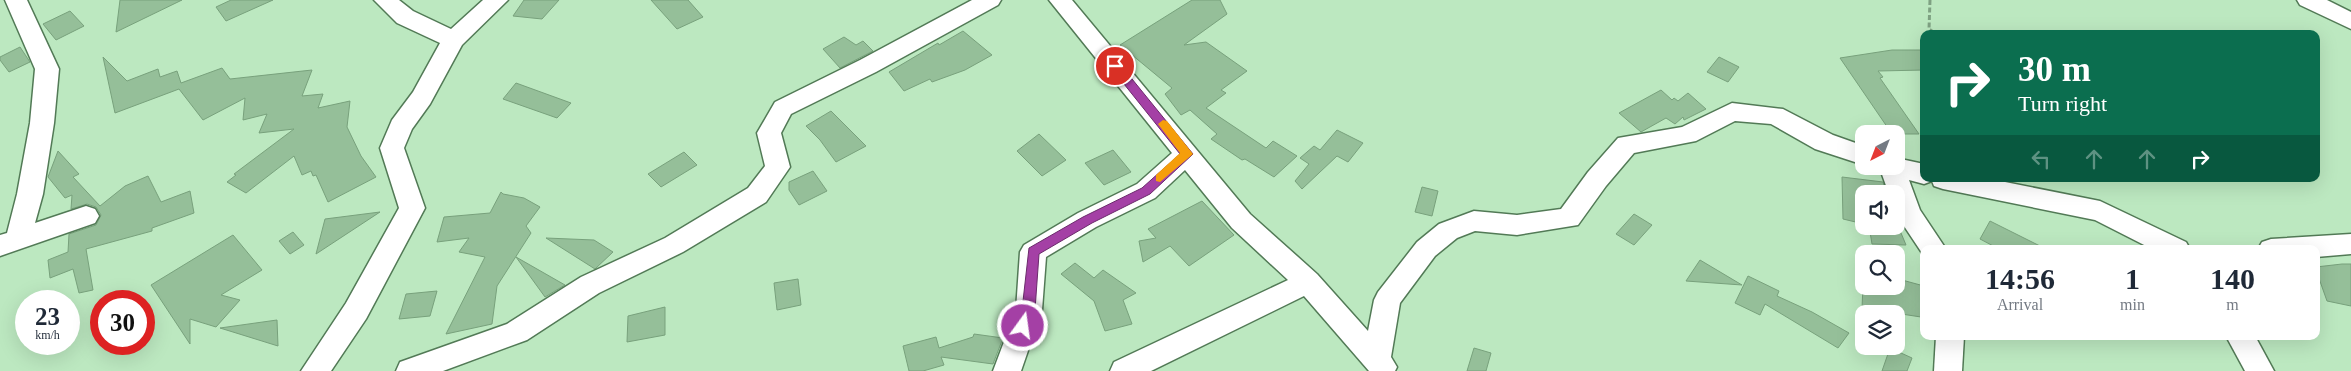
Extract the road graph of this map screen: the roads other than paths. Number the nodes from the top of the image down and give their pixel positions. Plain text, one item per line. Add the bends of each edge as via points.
1 (16, 0) edge
2 (385, 0) edge
3 (497, 0) edge
4 (990, 0) edge
5 (1060, 0) edge
6 (2308, 0) edge
7 (2351, 21) edge
8 (453, 40) junction
9 (1855, 153) edge
10 (1187, 154) junction
11 (1905, 170) edge
12 (1920, 173) edge
13 (1895, 175) edge
14 (1958, 182) edge
15 (86, 216) dead end
16 (9, 243) edge
17 (2351, 244) edge
18 (1930, 245) edge
19 (2169, 245) edge
20 (2320, 246) edge
21 (1308, 282) junction
22 (1950, 340) edge
23 (2242, 340) edge
24 (1382, 364) edge
25 (315, 371) edge
26 (410, 371) edge
27 (1007, 371) edge
28 (1124, 371) edge
29 (1948, 371) edge
30 (2260, 371) edge

1 - 16 street via 47,69 30,194
2 - 8 street via 405,17
3 - 8 street
4 - 26 street via 783,108 769,133 778,167 757,195 674,245 590,285 516,332
5 - 10 street
6 - 7 street
8 - 25 street via 422,98 401,126 392,148 412,208 356,311
9 - 24 street via 1824,142 1775,115 1732,112 1686,135 1627,145 1569,218 1517,226 1474,221 1448,231 1426,249 1387,300
10 - 21 street via 1241,221
10 - 27 street via 1146,191 1033,252 1028,310
11 - 12 street
13 - 18 street via 1909,214
14 - 19 street via 2100,211
15 - 16 street
17 - 20 street
21 - 24 street
21 - 28 street
22 - 29 street
23 - 30 street

